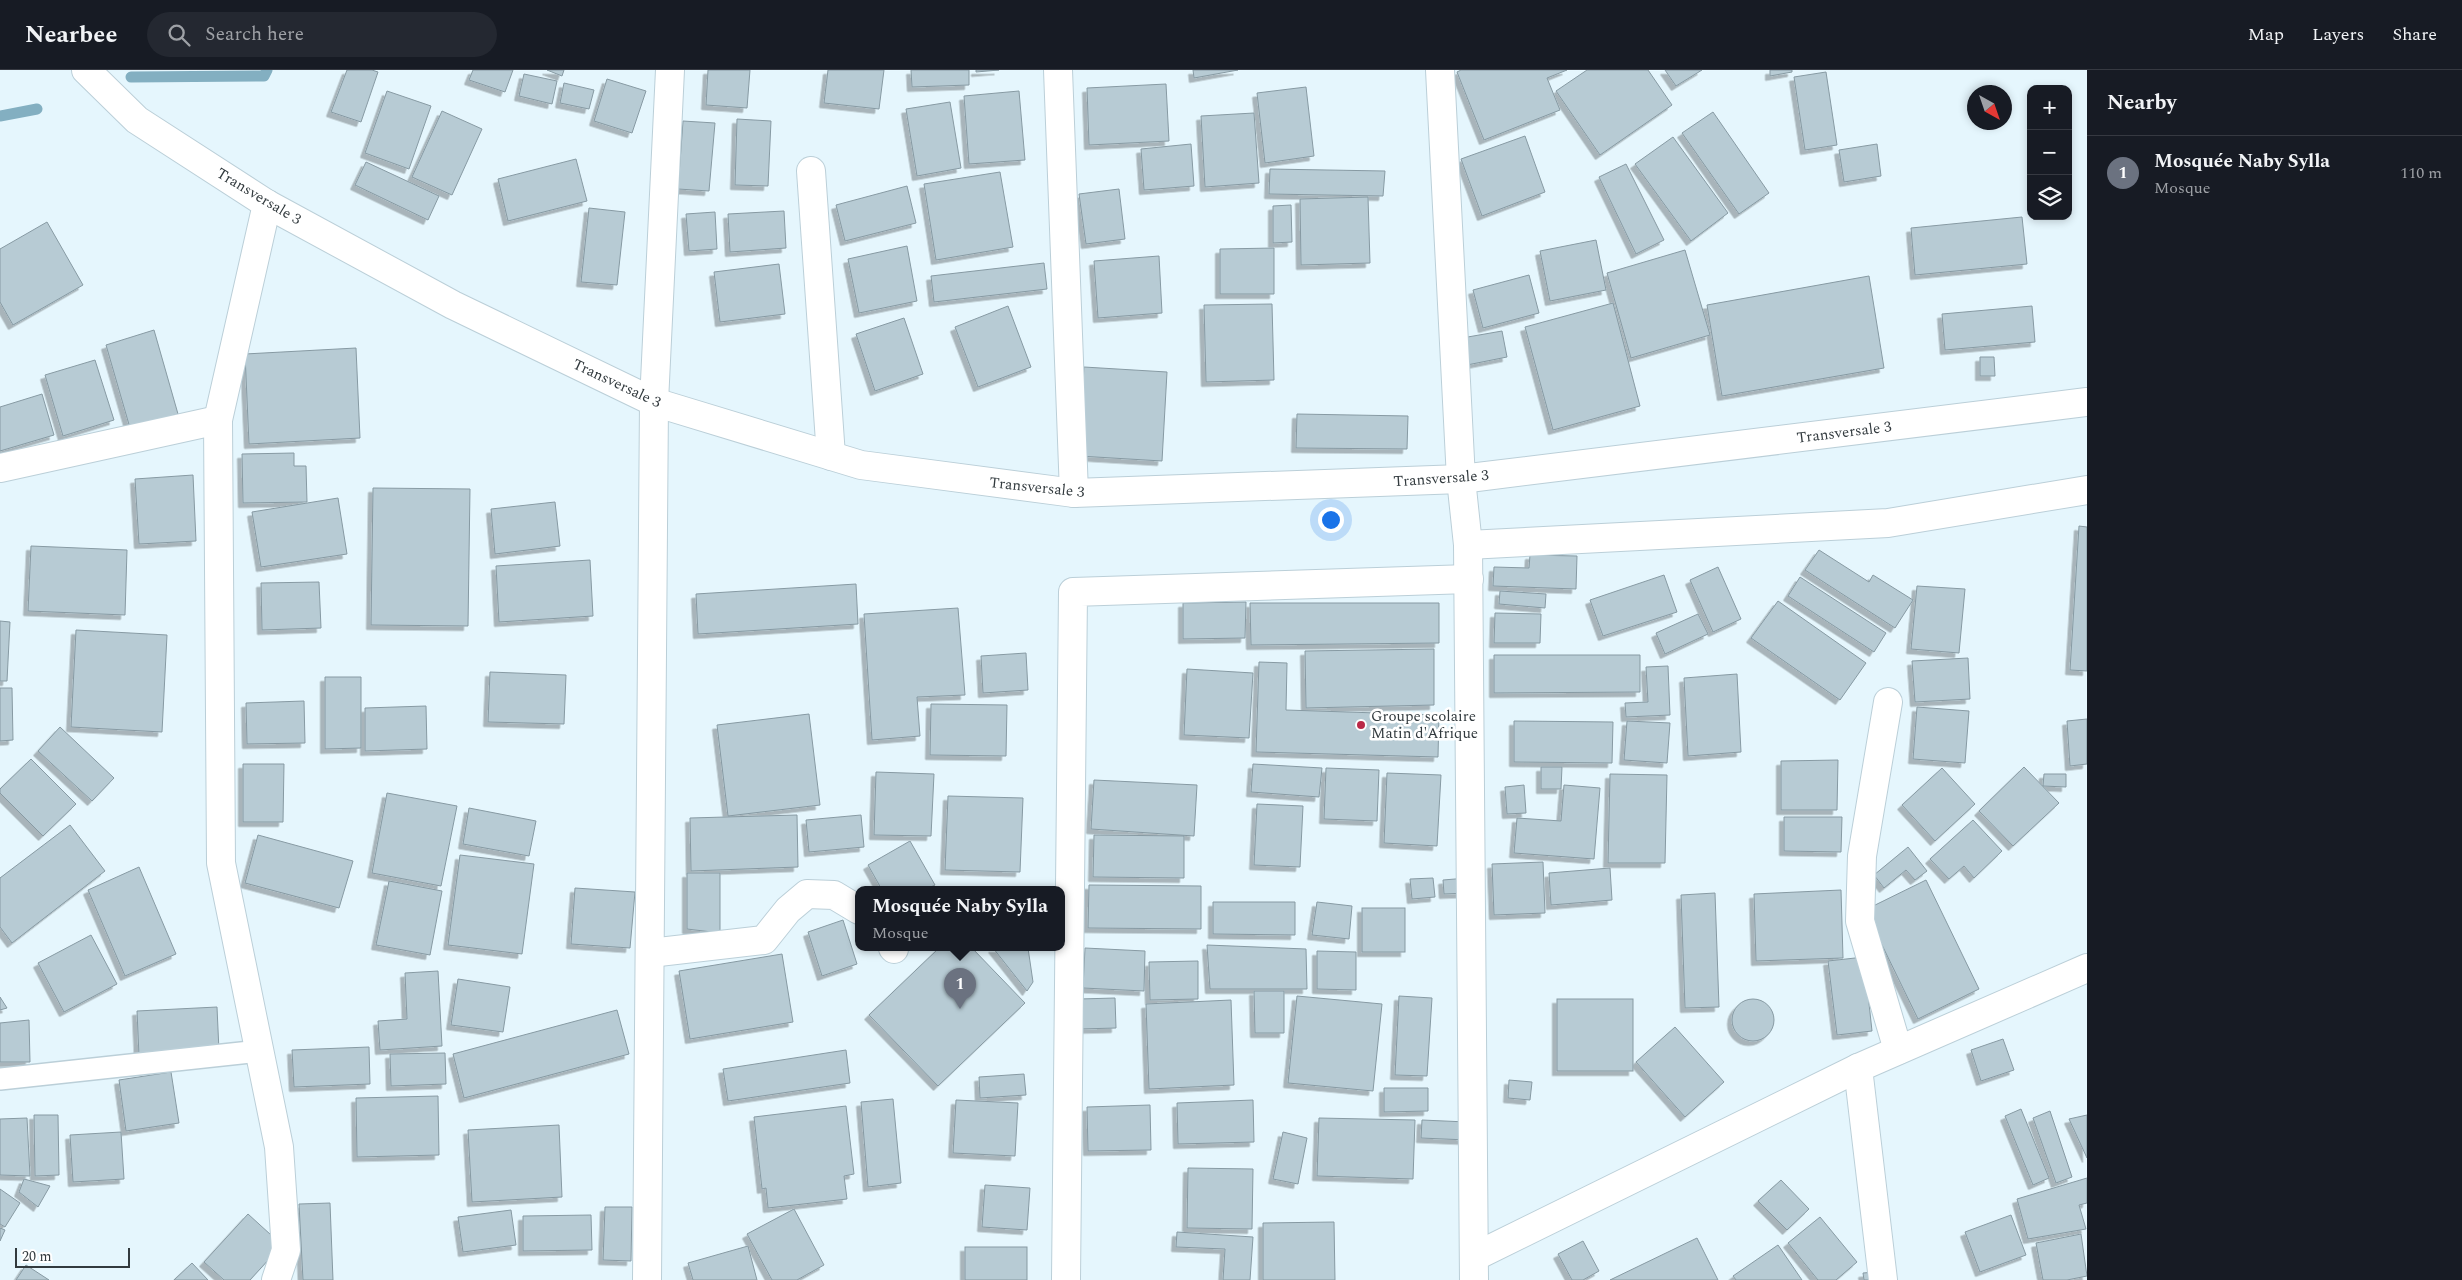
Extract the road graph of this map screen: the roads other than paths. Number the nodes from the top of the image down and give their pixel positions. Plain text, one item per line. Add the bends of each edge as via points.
1 (86, 70) edge
2 (670, 70) edge
3 (1058, 70) edge
4 (1440, 70) edge
5 (811, 171) dead end
6 (267, 204) junction
7 (654, 402) junction
8 (2087, 402) edge
9 (218, 420) junction
10 (831, 456) junction
11 (0, 468) edge
12 (1461, 479) junction
13 (2087, 490) edge
14 (1074, 493) junction
15 (1468, 545) junction
16 (1469, 579) junction
17 (1888, 702) dead end
18 (855, 908) edge
19 (650, 953) junction
20 (2087, 968) edge
21 (1898, 1050) junction
22 (260, 1051) junction
23 (1858, 1068) junction
24 (0, 1079) edge
25 (1474, 1269) edge
26 (276, 1280) edge
27 (648, 1280) edge
28 (1066, 1280) edge
29 (1883, 1280) edge

1 - 6 street, Transversale 3 via 137,120
2 - 7 street
3 - 14 street
4 - 12 street
5 - 10 street
6 - 7 street, Transversale 3 via 453,305
6 - 9 street
7 - 10 street, Transversale 3
7 - 19 street
8 - 12 street, Transversale 3
9 - 11 street
9 - 22 street via 221,863
10 - 14 street, Transversale 3 via 861,465
12 - 14 street, Transversale 3
12 - 15 street
13 - 15 street via 1888,522
15 - 16 street
16 - 25 street
16 - 28 street via 1073,592
17 - 21 street via 1862,856 1860,921
18 - 19 street via 834,895 808,894 788,910 764,940
19 - 27 street
20 - 21 street
21 - 23 street
22 - 24 lane
22 - 26 street via 280,1147 286,1250
23 - 25 street
23 - 29 street

